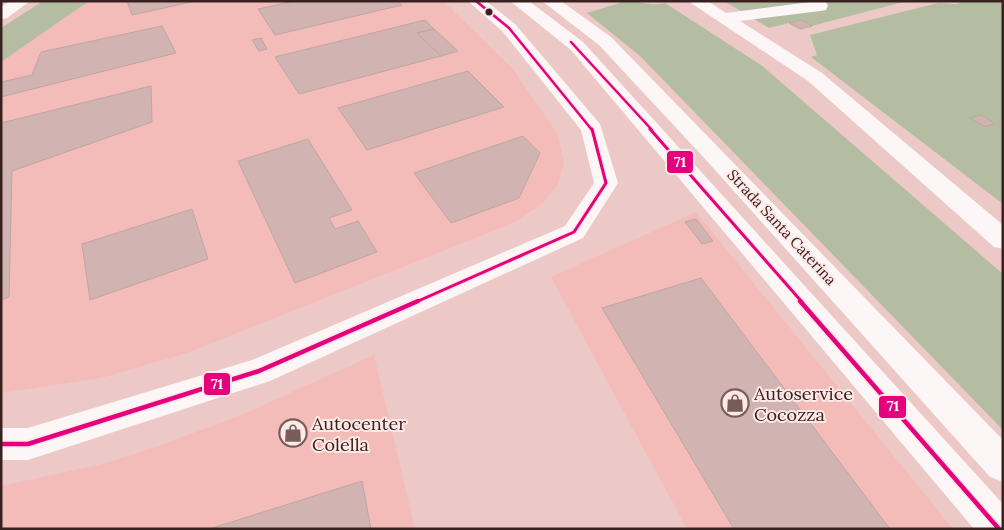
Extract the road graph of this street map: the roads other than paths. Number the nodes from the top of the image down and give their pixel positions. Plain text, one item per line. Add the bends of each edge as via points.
1 (22, 1) edge
2 (476, 1) edge
3 (518, 1) edge
4 (550, 1) edge
5 (700, 3) edge
6 (820, 6) dead end
7 (728, 10) edge
8 (1, 14) edge
9 (1003, 240) edge
10 (1, 444) edge
11 (1003, 465) edge
12 (999, 529) edge

1 - 8 street
2 - 10 street via 509,28 592,128 606,184 574,232 259,370 28,444
3 - 12 street via 577,46
4 - 11 street, Strada Santa Caterina via 605,41
5 - 7 street
6 - 7 street
7 - 9 street via 815,77

